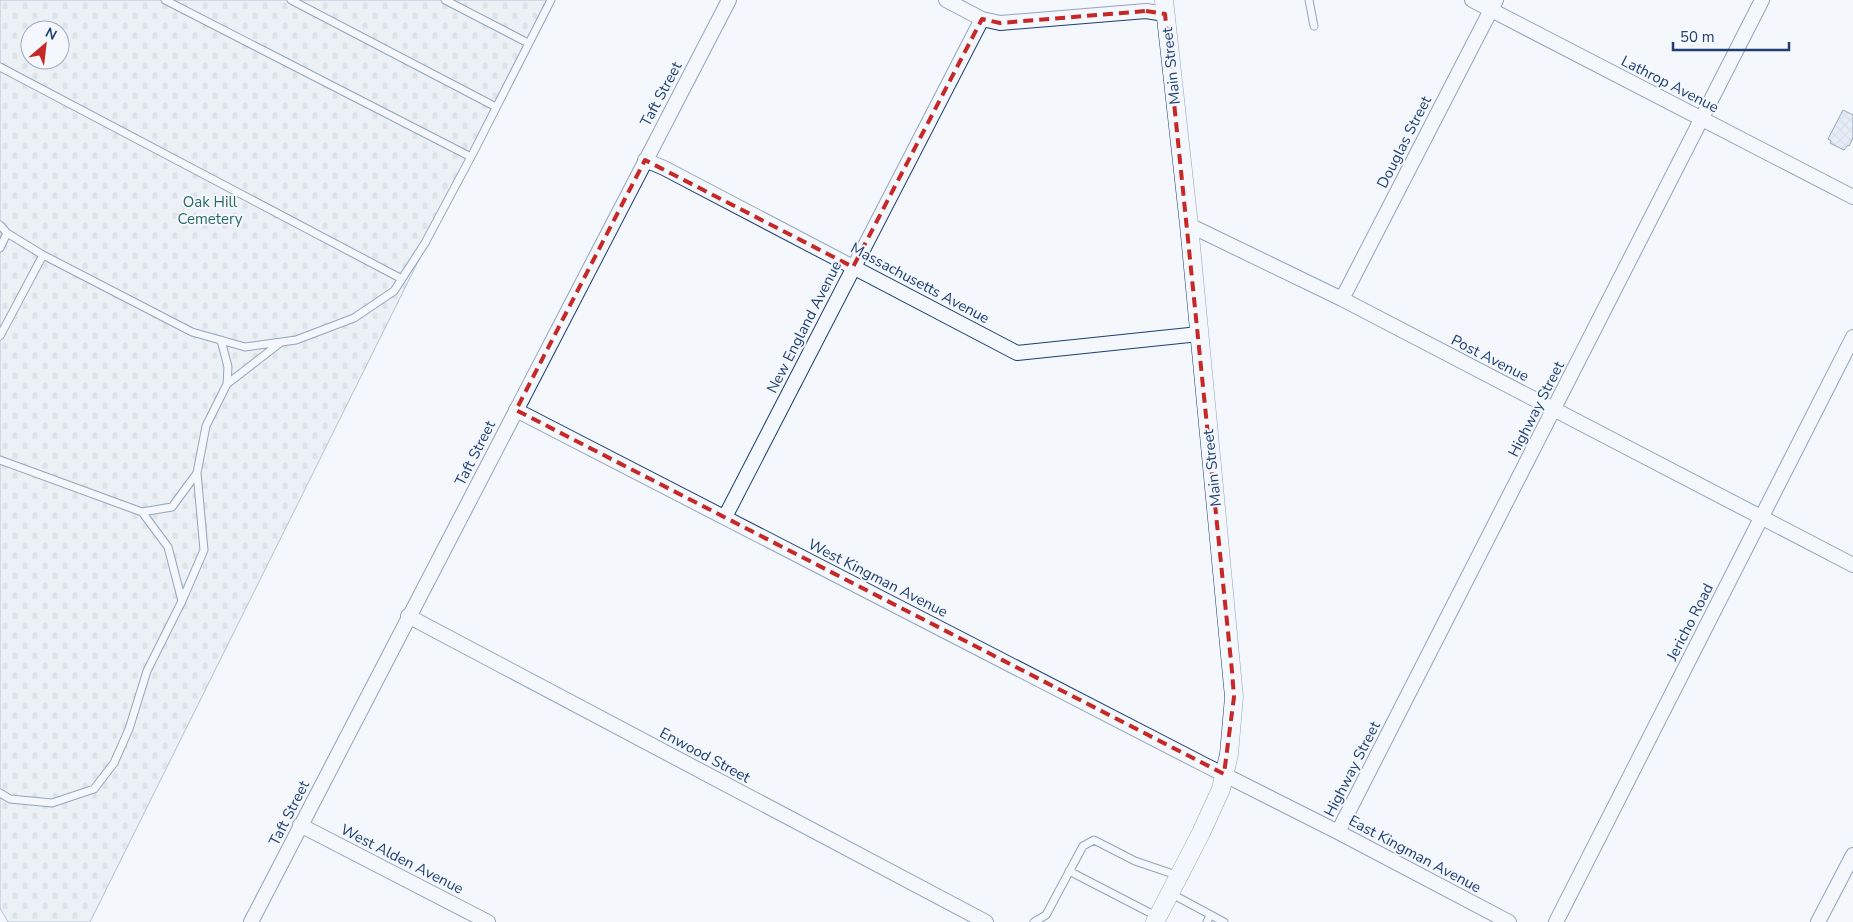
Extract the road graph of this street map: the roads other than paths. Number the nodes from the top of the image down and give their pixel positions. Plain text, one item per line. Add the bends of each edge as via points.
1 (165, 0) edge
2 (291, 0) edge
3 (444, 0) edge
4 (550, 0) edge
5 (729, 0) edge
6 (946, 0) edge
7 (1309, 0) edge
8 (1472, 0) edge
9 (1762, 0) edge
10 (1493, 5) edge
11 (1164, 7) edge
12 (982, 19) junction
13 (1314, 26) dead end
14 (528, 43) junction
15 (0, 67) edge
16 (496, 107) junction
17 (1702, 119) junction
18 (471, 157) junction
19 (645, 160) junction
20 (1853, 197) edge
21 (0, 225) edge
22 (1189, 225) junction
23 (8, 233) junction
24 (0, 248) edge
25 (43, 254) junction
26 (853, 266) junction
27 (402, 279) junction
28 (1342, 300) junction
29 (1199, 334) junction
30 (0, 336) edge
31 (1853, 337) edge
32 (221, 340) junction
33 (280, 342) junction
34 (227, 384) junction
35 (516, 410) junction
36 (1554, 410) junction
37 (0, 460) edge
38 (197, 473) junction
39 (142, 512) junction
40 (725, 517) junction
41 (1761, 518) junction
42 (1853, 565) edge
43 (182, 601) junction
44 (408, 616) junction
45 (1224, 774) junction
46 (0, 793) edge
47 (300, 825) junction
48 (1338, 832) junction
49 (1853, 855) edge
50 (1069, 871) junction
51 (1179, 877) junction
52 (1170, 893) junction
53 (1210, 915) junction
54 (1157, 919) edge
55 (251, 922) edge
56 (488, 922) edge
57 (986, 922) edge
58 (1034, 922) edge
59 (1207, 922) edge
60 (1224, 922) edge
61 (1510, 922) edge
62 (1556, 922) edge
63 (1818, 922) edge

1 - 18 lane
2 - 16 lane
3 - 14 lane
4 - 14 lane
5 - 19 street, Taft Street
6 - 12 street
7 - 13 lane
8 - 10 street, Lathrop Avenue
9 - 17 street, Highway Street
10 - 17 street, Lathrop Avenue
10 - 28 street, Douglas Street
11 - 12 street via 1000,23
11 - 22 street, Main Street
12 - 26 street, New England Avenue
14 - 16 lane
15 - 27 lane
16 - 18 lane
17 - 20 street, Lathrop Avenue
17 - 36 street, Highway Street
18 - 27 lane
19 - 26 street, Massachusetts Avenue
19 - 35 street, Taft Street
21 - 23 lane
22 - 28 street, Post Avenue
22 - 29 street, Main Street
23 - 24 lane
23 - 25 lane
25 - 30 lane
25 - 32 lane via 192,332
26 - 29 street, Massachusetts Avenue via 1017,353
26 - 40 street, New England Avenue
27 - 33 lane via 394,291 354,318 296,340
28 - 36 street, Post Avenue
29 - 45 street, Main Street via 1234,688 1229,754
31 - 41 street, Jericho Road
32 - 33 lane via 245,347
32 - 34 lane via 228,367
33 - 34 lane
34 - 38 lane via 206,426
35 - 40 street, West Kingman Avenue
35 - 44 street, Taft Street
36 - 41 street, Post Avenue
36 - 48 street, Highway Street
37 - 39 lane
38 - 39 lane via 172,507
38 - 43 lane via 204,550
39 - 43 lane via 168,547
40 - 45 street, West Kingman Avenue
41 - 42 street, Post Avenue
41 - 62 street, Jericho Road
43 - 46 lane via 147,671 129,730 114,763 94,789 52,803 10,799
44 - 47 street, Taft Street
44 - 57 street, Enwood Street
45 - 48 street, East Kingman Avenue
45 - 51 street, Main Street via 1214,804
47 - 55 street, Taft Street
47 - 56 street, West Alden Avenue
48 - 61 street, East Kingman Avenue
49 - 63 street
50 - 51 lane via 1083,846 1094,840 1135,861
50 - 54 lane
50 - 58 lane via 1046,915
51 - 52 street, Main Street
52 - 53 lane
52 - 54 street, Main Street
53 - 59 lane
53 - 60 lane

